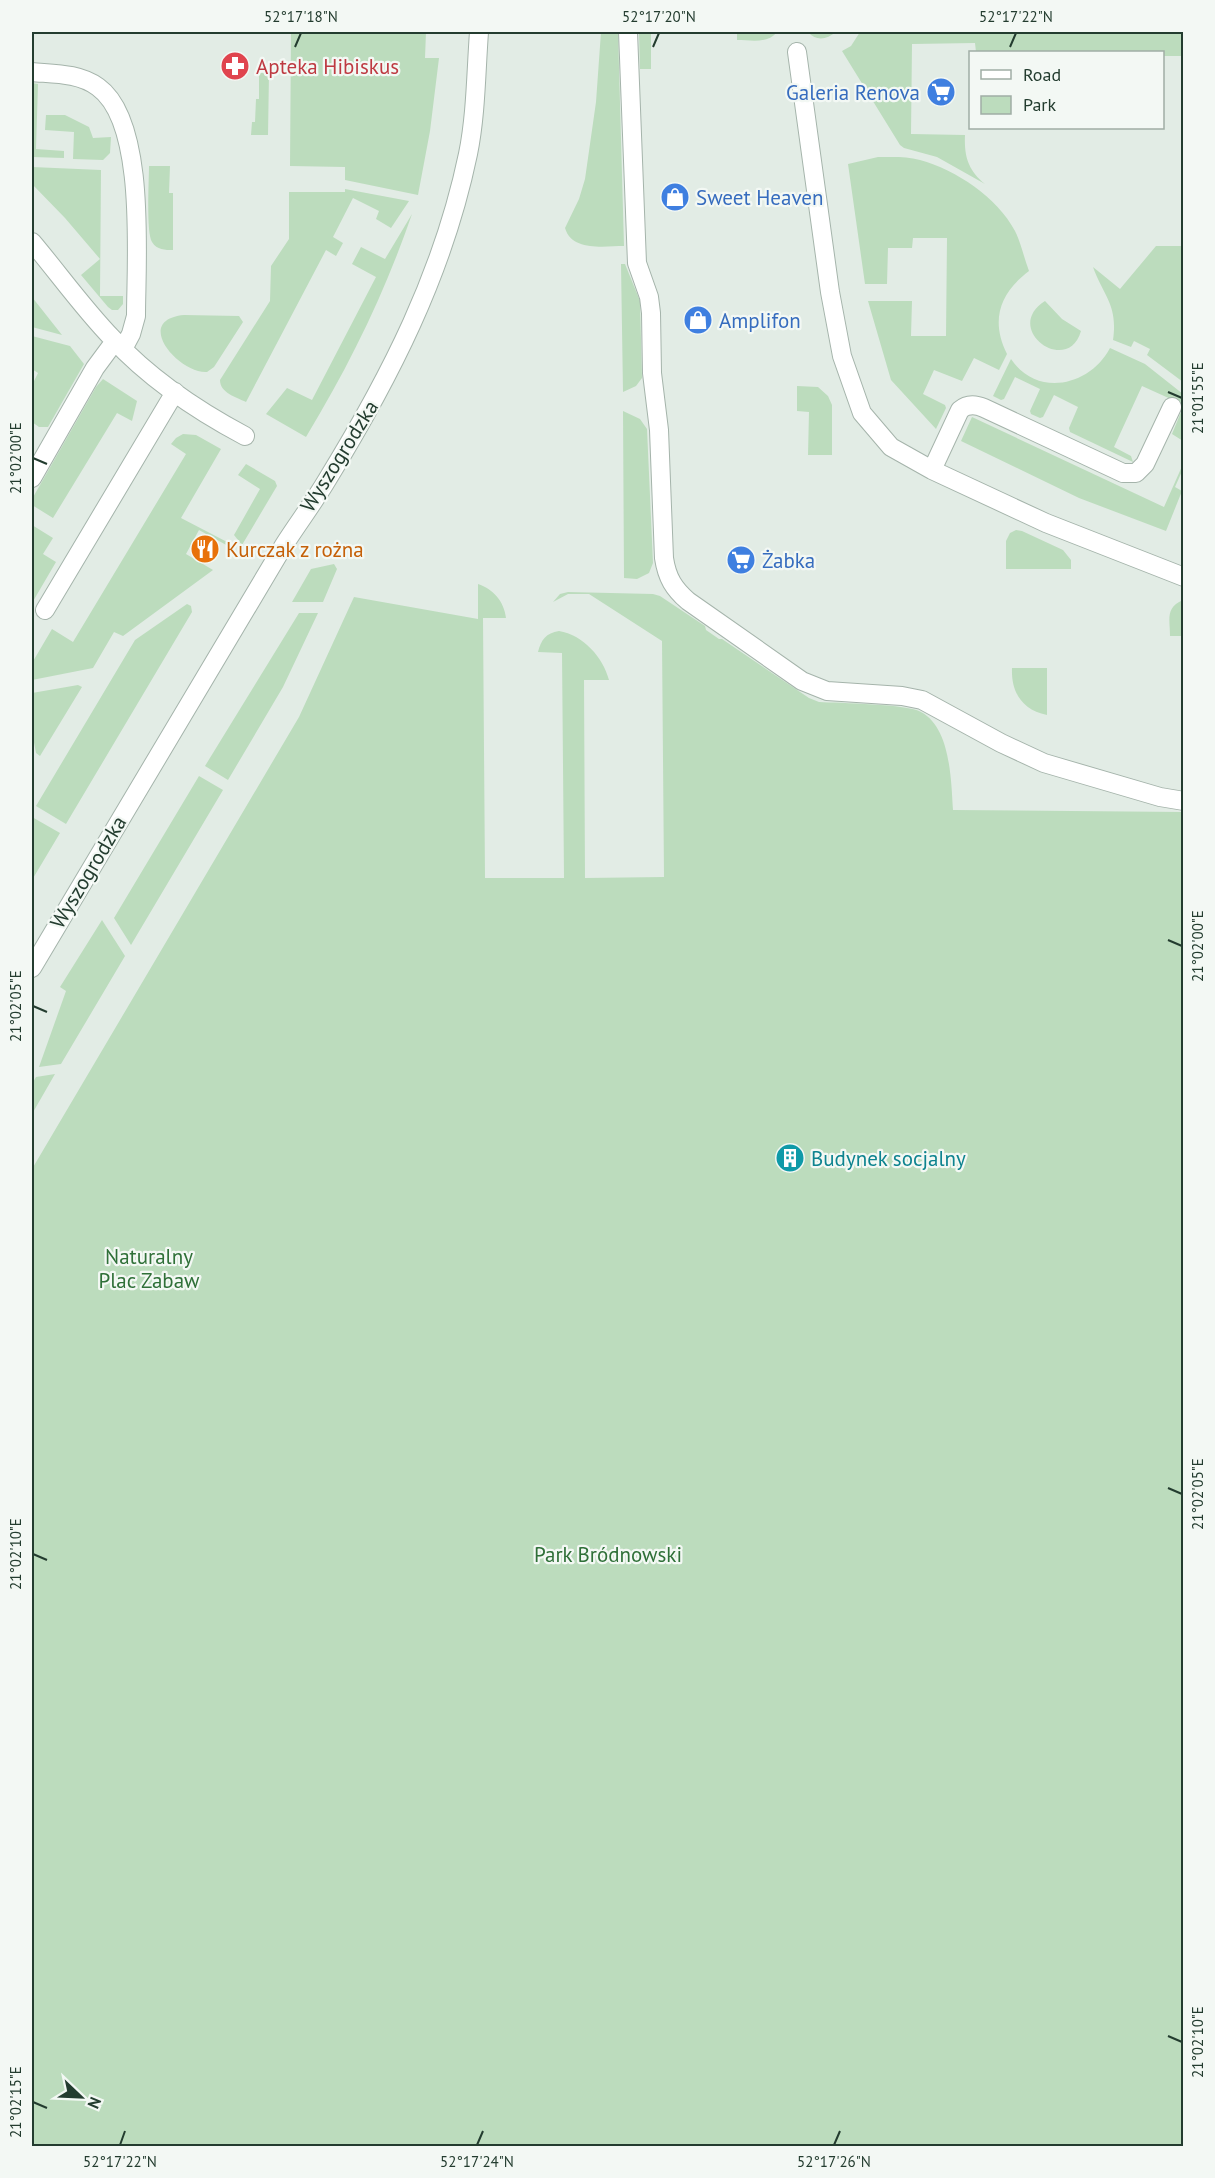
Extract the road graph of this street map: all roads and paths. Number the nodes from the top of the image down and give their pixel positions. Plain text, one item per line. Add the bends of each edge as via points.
1 (479, 32) edge
2 (628, 32) edge
3 (797, 52) dead end
4 (32, 72) edge
5 (32, 243) edge
6 (119, 345) junction
7 (175, 392) junction
8 (1172, 407) dead end
9 (244, 435) dead end
10 (932, 470) junction
11 (32, 478) edge
12 (1184, 577) edge
13 (45, 610) dead end
14 (1184, 801) edge
15 (32, 969) edge

1 - 15 street, Wyszogrodzka via 468,153 440,254 411,329 332,473 284,544
2 - 14 street via 637,263 651,313 663,552 675,590 809,685 922,700 1044,763
3 - 10 street via 826,269 842,356 862,413 891,447
4 - 6 street via 68,75 89,82 110,99 118,116 132,162 136,195 135,322 129,340
5 - 6 street
6 - 7 street
6 - 11 street via 106,351
7 - 9 street
7 - 13 street
8 - 10 street via 1145,464 1136,473 1123,473 973,405 960,410
10 - 12 street via 1046,523

